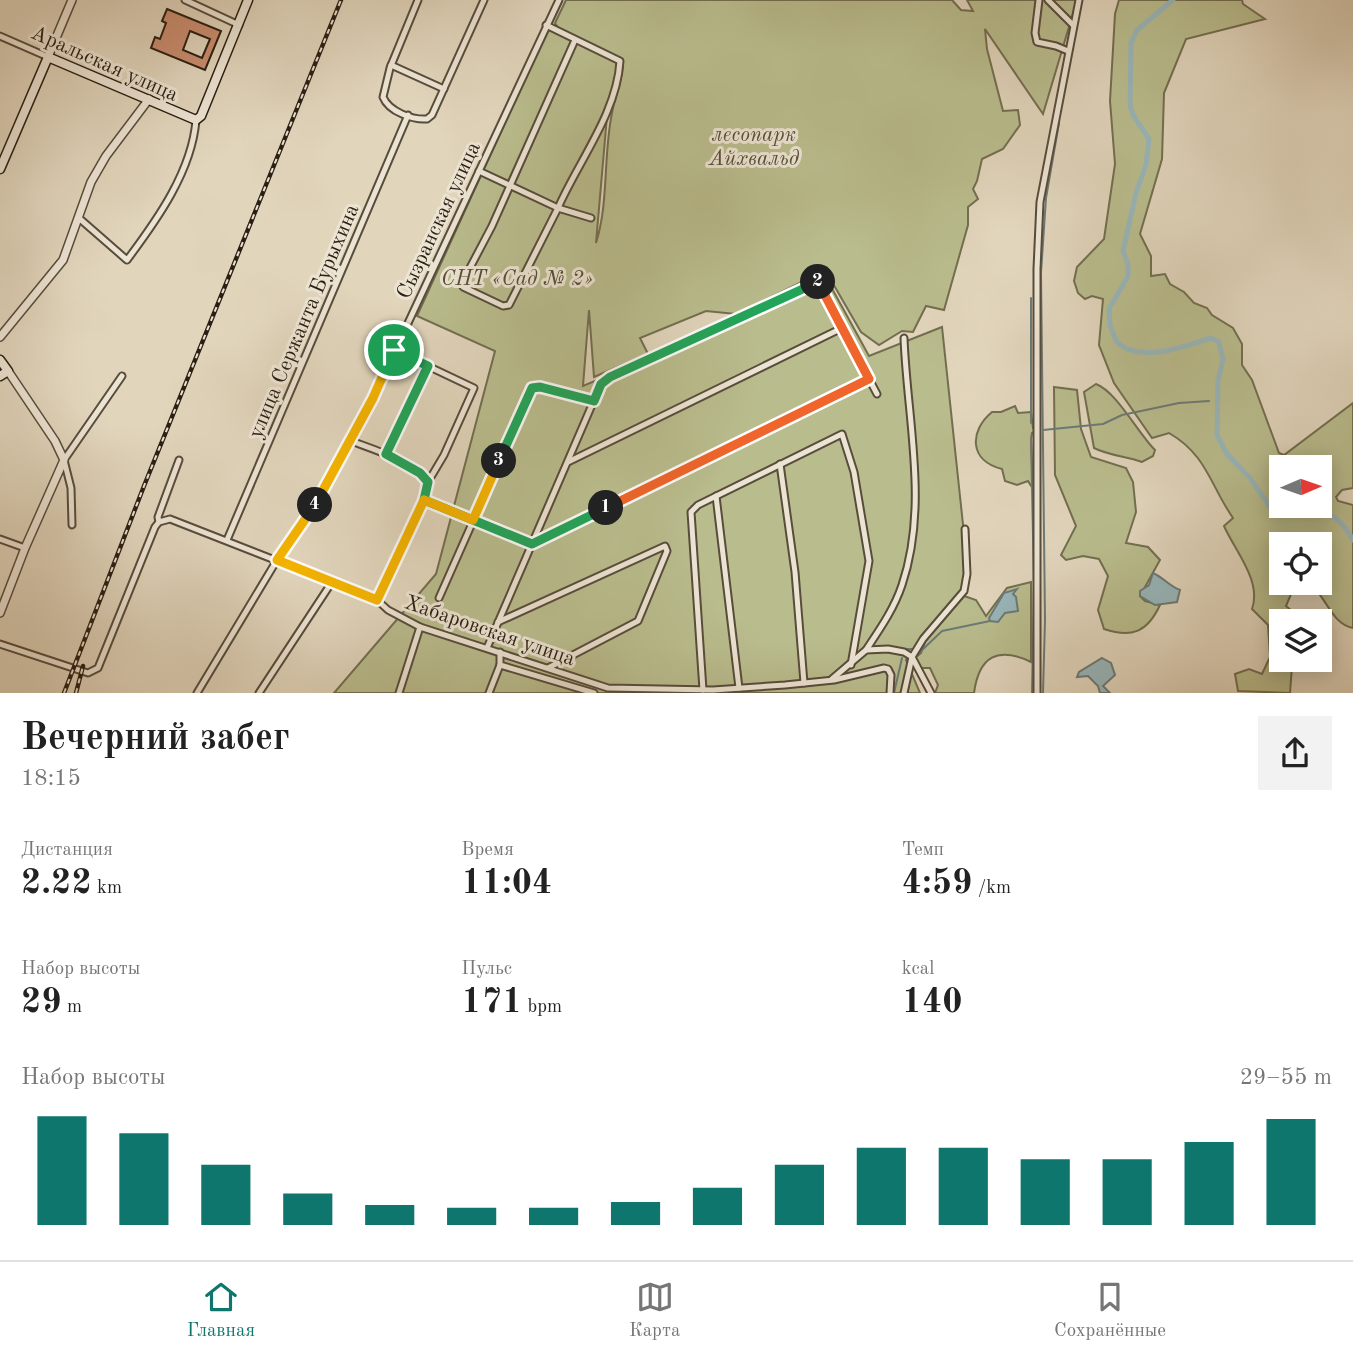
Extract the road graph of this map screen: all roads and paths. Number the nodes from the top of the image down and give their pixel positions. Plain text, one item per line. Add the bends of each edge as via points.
1 (72, 0) edge
2 (248, 0) edge
3 (418, 0) edge
4 (484, 0) edge
5 (559, 0) edge
6 (1039, 0) edge
7 (1048, 0) edge
8 (1079, 0) edge
9 (188, 1) edge
10 (239, 25) junction
11 (547, 25) junction
12 (1073, 26) junction
13 (0, 36) edge
14 (575, 40) junction
15 (1068, 51) junction
16 (48, 57) junction
17 (391, 65) junction
18 (444, 89) junction
19 (149, 99) junction
20 (408, 115) junction
21 (196, 120) junction
22 (0, 169) edge
23 (479, 171) junction
24 (510, 185) junction
25 (558, 208) junction
26 (591, 218) dead end
27 (80, 219) junction
28 (842, 328) junction
29 (0, 337) edge
30 (904, 338) dead end
31 (394, 350) junction
32 (0, 360) edge
33 (428, 366) junction
34 (4, 374) edge
35 (122, 376) dead end
36 (869, 379) junction
37 (877, 394) dead end
38 (594, 401) junction
39 (351, 441) junction
40 (386, 454) junction
41 (64, 460) junction
42 (179, 460) dead end
43 (567, 463) junction
44 (780, 464) junction
45 (428, 482) junction
46 (716, 496) junction
47 (424, 500) junction
48 (473, 520) junction
49 (159, 522) junction
50 (72, 525) dead end
51 (965, 528) dead end
52 (0, 540) edge
53 (227, 540) junction
54 (532, 544) junction
55 (25, 548) junction
56 (277, 560) junction
57 (332, 582) junction
58 (439, 598) dead end
59 (377, 600) junction
60 (0, 613) edge
61 (498, 622) junction
62 (421, 627) junction
63 (0, 644) edge
64 (487, 648) junction
65 (866, 650) junction
66 (500, 652) junction
67 (912, 657) junction
68 (500, 665) junction
69 (850, 665) junction
70 (548, 668) junction
71 (832, 679) junction
72 (804, 684) junction
73 (739, 688) junction
74 (703, 690) junction
75 (713, 692) edge
76 (197, 693) edge
77 (259, 693) edge
78 (399, 693) edge
79 (489, 693) edge
80 (594, 693) edge
81 (890, 693) edge
82 (904, 693) edge
83 (931, 693) edge
84 (1037, 693) edge

1 - 16 street
2 - 10 main road
3 - 17 street
4 - 18 street
5 - 11 street, Сызранская улица
6 - 15 street via 1037,42
7 - 12 street
8 - 12 street
9 - 10 street
10 - 21 main road
11 - 14 street
11 - 23 street, Сызранская улица
12 - 15 street
13 - 16 street, Аральская улица
14 - 24 street
14 - 25 street via 615,57 620,61 619,71 602,119
15 - 84 street via 1040,202
16 - 19 main road, Аральская улица
16 - 22 main road
17 - 18 street
17 - 20 street via 383,97 391,108
18 - 20 street via 428,119
19 - 21 main road, Аральская улица
19 - 27 street via 91,182
20 - 53 street, улица Сержанта Бурыхина
21 - 27 street via 195,137 173,189 127,260
23 - 24 street
23 - 31 street, Сызранская улица
24 - 25 street
24 - 25 street via 463,281 466,288 503,306 509,305
25 - 26 street
27 - 29 street via 64,260
28 - 36 street
28 - 38 street via 817,280 610,377 601,384
28 - 43 street
30 - 65 street via 916,491 912,531 903,583 890,614
31 - 33 street
31 - 39 street, Сызранская улица
32 - 34 main road
33 - 40 street
33 - 45 street via 474,388
34 - 41 street
35 - 41 street
36 - 37 street
36 - 54 street
38 - 43 street
38 - 48 street via 532,388
39 - 40 street
39 - 56 street, Сызранская улица via 304,524
40 - 45 street
41 - 50 street via 71,488
41 - 55 street
42 - 49 street
43 - 54 street
44 - 46 street
44 - 69 street via 842,434 847,446 869,561
44 - 72 street via 796,572
45 - 47 street
46 - 73 street
46 - 74 street via 691,512
47 - 48 street
47 - 59 street
48 - 54 street
48 - 58 street
49 - 53 street, Хабаровская улица via 177,520
49 - 63 street via 98,668 89,673
51 - 67 street via 964,591
52 - 55 street
53 - 56 street, Хабаровская улица
54 - 61 street
55 - 60 street
56 - 57 street, Хабаровская улица
56 - 76 street, Сызранская улица
57 - 59 street, Хабаровская улица
57 - 77 street
59 - 62 street, Хабаровская улица
61 - 64 street
61 - 70 street via 662,546 667,548 638,621
62 - 64 street, Хабаровская улица
62 - 78 street
64 - 66 street, Хабаровская улица
65 - 67 street via 888,649
65 - 69 street
66 - 68 street
66 - 70 street, Хабаровская улица
67 - 82 street
67 - 83 street
68 - 79 street
68 - 80 street
69 - 71 street
70 - 74 street, Хабаровская улица via 608,688
71 - 72 street, Хабаровская улица
71 - 81 street, Хабаровская улица via 884,667 891,676
72 - 73 street, Хабаровская улица
73 - 75 street, Хабаровская улица
74 - 75 street, Хабаровская улица

